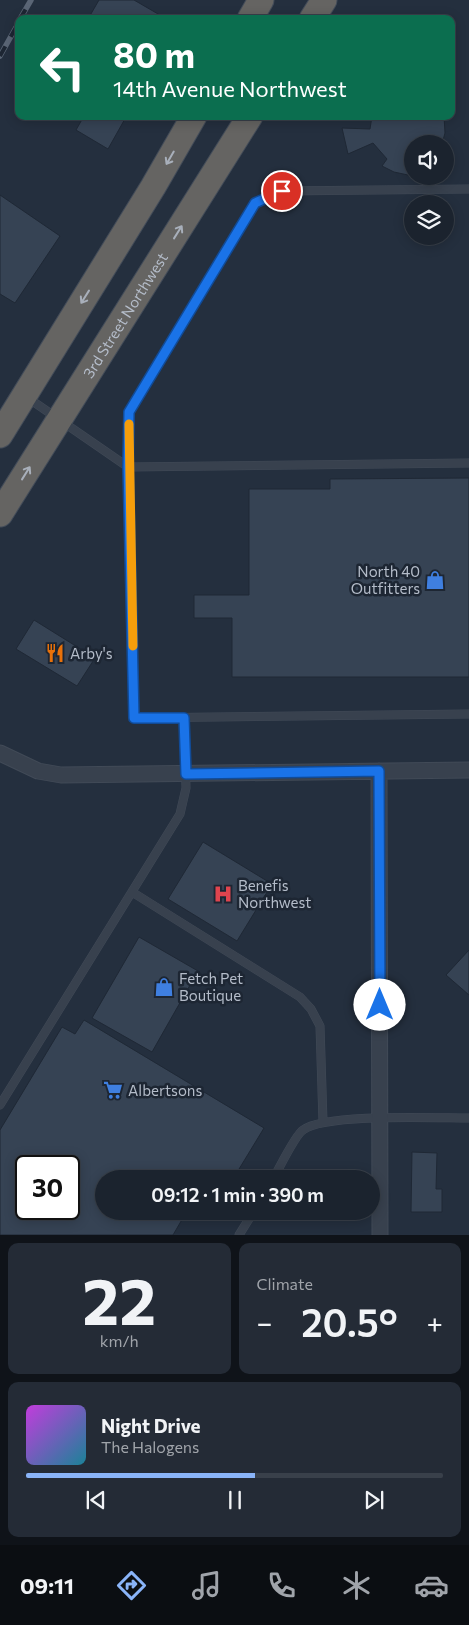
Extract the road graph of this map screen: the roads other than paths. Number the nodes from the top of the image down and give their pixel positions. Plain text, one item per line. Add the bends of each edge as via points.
1 (261, 0) edge
2 (324, 0) edge
3 (252, 15) edge
4 (315, 15) edge
5 (192, 120) edge
6 (248, 120) edge
7 (469, 189) edge
8 (24, 396) junction
9 (60, 420) junction
10 (0, 435) edge
11 (469, 463) edge
12 (128, 467) junction
13 (0, 514) edge
14 (469, 714) edge
15 (184, 718) junction
16 (0, 753) edge
17 (469, 770) edge
18 (379, 771) junction
19 (186, 774) junction
20 (132, 892) junction
21 (0, 1105) edge
22 (380, 1118) junction
23 (469, 1118) edge
24 (323, 1122) junction
25 (278, 1170) edge
26 (249, 1220) edge
27 (240, 1235) edge
28 (380, 1235) edge

1 - 3 highway
2 - 4 highway
5 -> 8 highway
9 -> 6 highway, 3rd Street Northwest
7 - 12 lane via 282,191 255,203 129,412
8 - 9 lane
8 - 10 highway
9 - 12 lane
13 -> 9 highway, 3rd Street Northwest
11 - 12 lane
12 - 15 lane via 134,718
14 - 15 lane
15 - 19 lane
16 - 19 street via 38,771 61,775
17 - 18 street
18 - 19 street
18 - 22 street
19 - 20 lane via 180,814
20 - 21 lane
20 - 24 lane via 300,997 311,1009 320,1026
22 - 23 lane
22 - 24 lane
22 - 28 street
24 - 25 lane via 302,1130
26 - 27 lane

